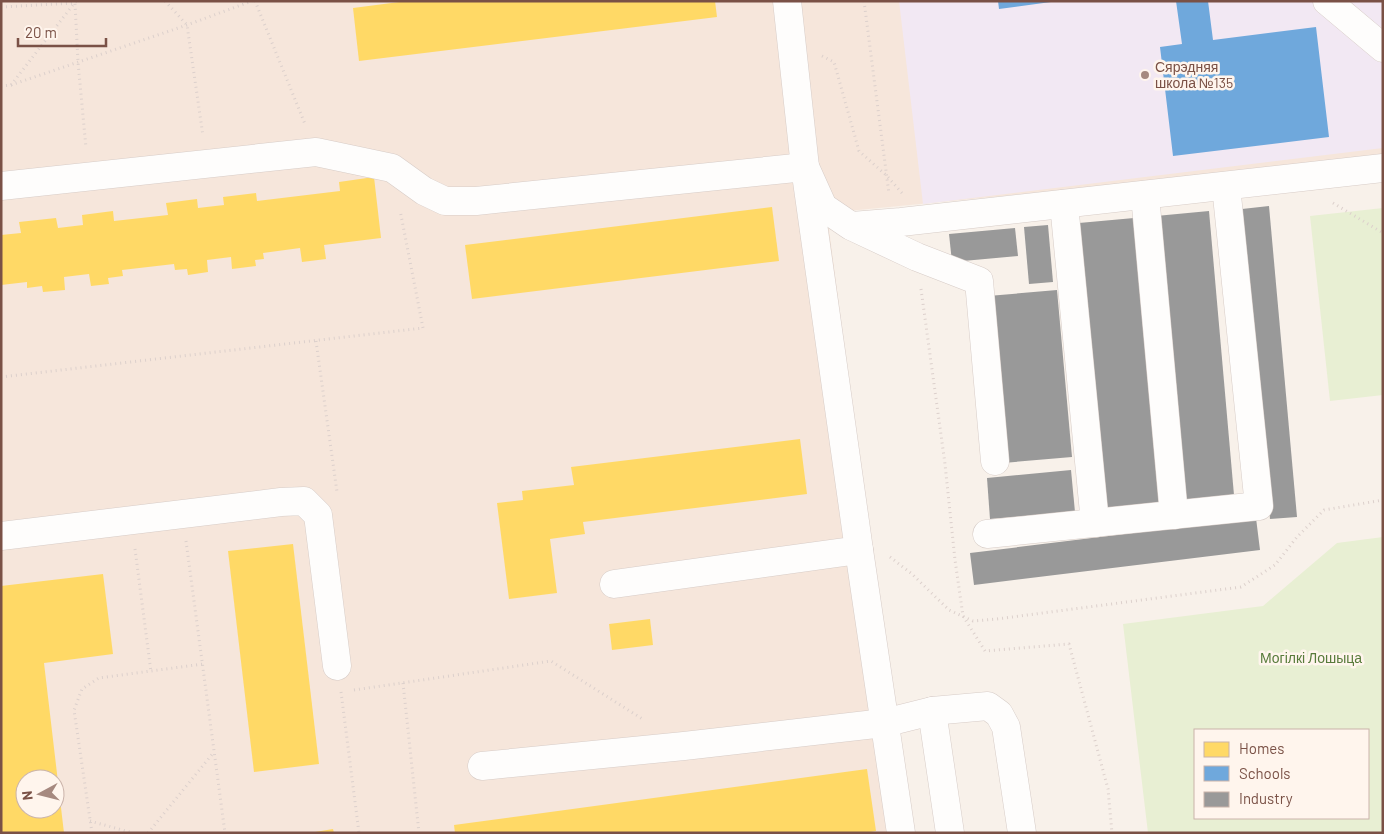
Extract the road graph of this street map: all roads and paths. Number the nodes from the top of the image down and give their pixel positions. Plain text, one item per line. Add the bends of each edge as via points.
1 (165, 1) edge
2 (254, 1) edge
3 (787, 1) edge
4 (864, 1) edge
5 (1327, 1) edge
6 (76, 2) edge
7 (1, 7) edge
8 (187, 26) junction
9 (791, 39) junction
10 (1383, 48) edge
11 (78, 62) junction
12 (11, 85) junction
13 (1, 86) edge
14 (316, 152) junction
15 (207, 164) junction
16 (805, 167) junction
17 (392, 168) junction
18 (1383, 168) edge
19 (887, 176) junction
20 (88, 177) junction
21 (1292, 178) junction
22 (1, 186) edge
23 (1226, 186) junction
24 (1145, 195) junction
25 (1064, 204) junction
26 (914, 221) junction
27 (851, 226) junction
28 (1383, 233) edge
29 (1, 377) edge
30 (995, 461) dead end
31 (1383, 500) edge
32 (183, 514) junction
33 (1174, 515) junction
34 (1095, 523) junction
35 (987, 534) dead end
36 (1, 536) edge
37 (135, 546) dead end
38 (858, 550) junction
39 (614, 584) dead end
40 (202, 664) junction
41 (151, 672) junction
42 (339, 679) junction
43 (402, 683) junction
44 (932, 711) junction
45 (884, 723) junction
46 (684, 746) junction
47 (214, 752) junction
48 (482, 766) dead end
49 (90, 821) junction
50 (92, 833) edge
51 (133, 833) edge
52 (148, 833) edge
53 (225, 833) edge
54 (359, 833) edge
55 (419, 833) edge
56 (901, 833) edge
57 (950, 833) edge
58 (1022, 833) edge

1 - 8 path
2 - 8 path
2 - 14 path
3 - 9 lane
4 - 19 path
5 - 10 lane
6 - 7 path
6 - 11 path
6 - 12 path
8 - 11 path
8 - 15 path
9 - 16 lane
9 - 19 path via 834,62 859,151
11 - 12 path
11 - 20 path
12 - 13 path
14 - 15 lane
14 - 17 lane
15 - 20 lane
16 - 17 lane via 476,201 445,201 424,191
16 - 27 lane via 823,207
16 - 38 lane
17 - 29 path via 423,328
18 - 21 lane
19 - 26 path
19 - 26 path via 890,197
20 - 22 lane
21 - 23 lane
21 - 28 path
23 - 24 lane
23 - 33 lane via 1259,506
24 - 25 lane
24 - 33 lane
25 - 26 lane
25 - 34 lane
26 - 27 lane
27 - 30 lane via 979,281
31 - 38 path via 1324,510 1275,564 1241,587 997,619 973,621 949,610 890,557
32 - 36 lane
32 - 40 path
32 - 42 lane via 304,502 318,515
33 - 34 lane
34 - 35 lane
37 - 41 path
38 - 39 lane
38 - 45 lane
40 - 41 path
40 - 47 path
41 - 49 path via 99,678 82,689 74,710
42 - 43 path
42 - 54 path
43 - 46 path via 551,661
43 - 55 path
44 - 45 lane
44 - 57 lane
44 - 58 lane via 988,706 999,714 1006,727
45 - 46 lane
45 - 56 lane
46 - 48 lane
47 - 52 path
47 - 53 path
49 - 50 path
49 - 51 path

